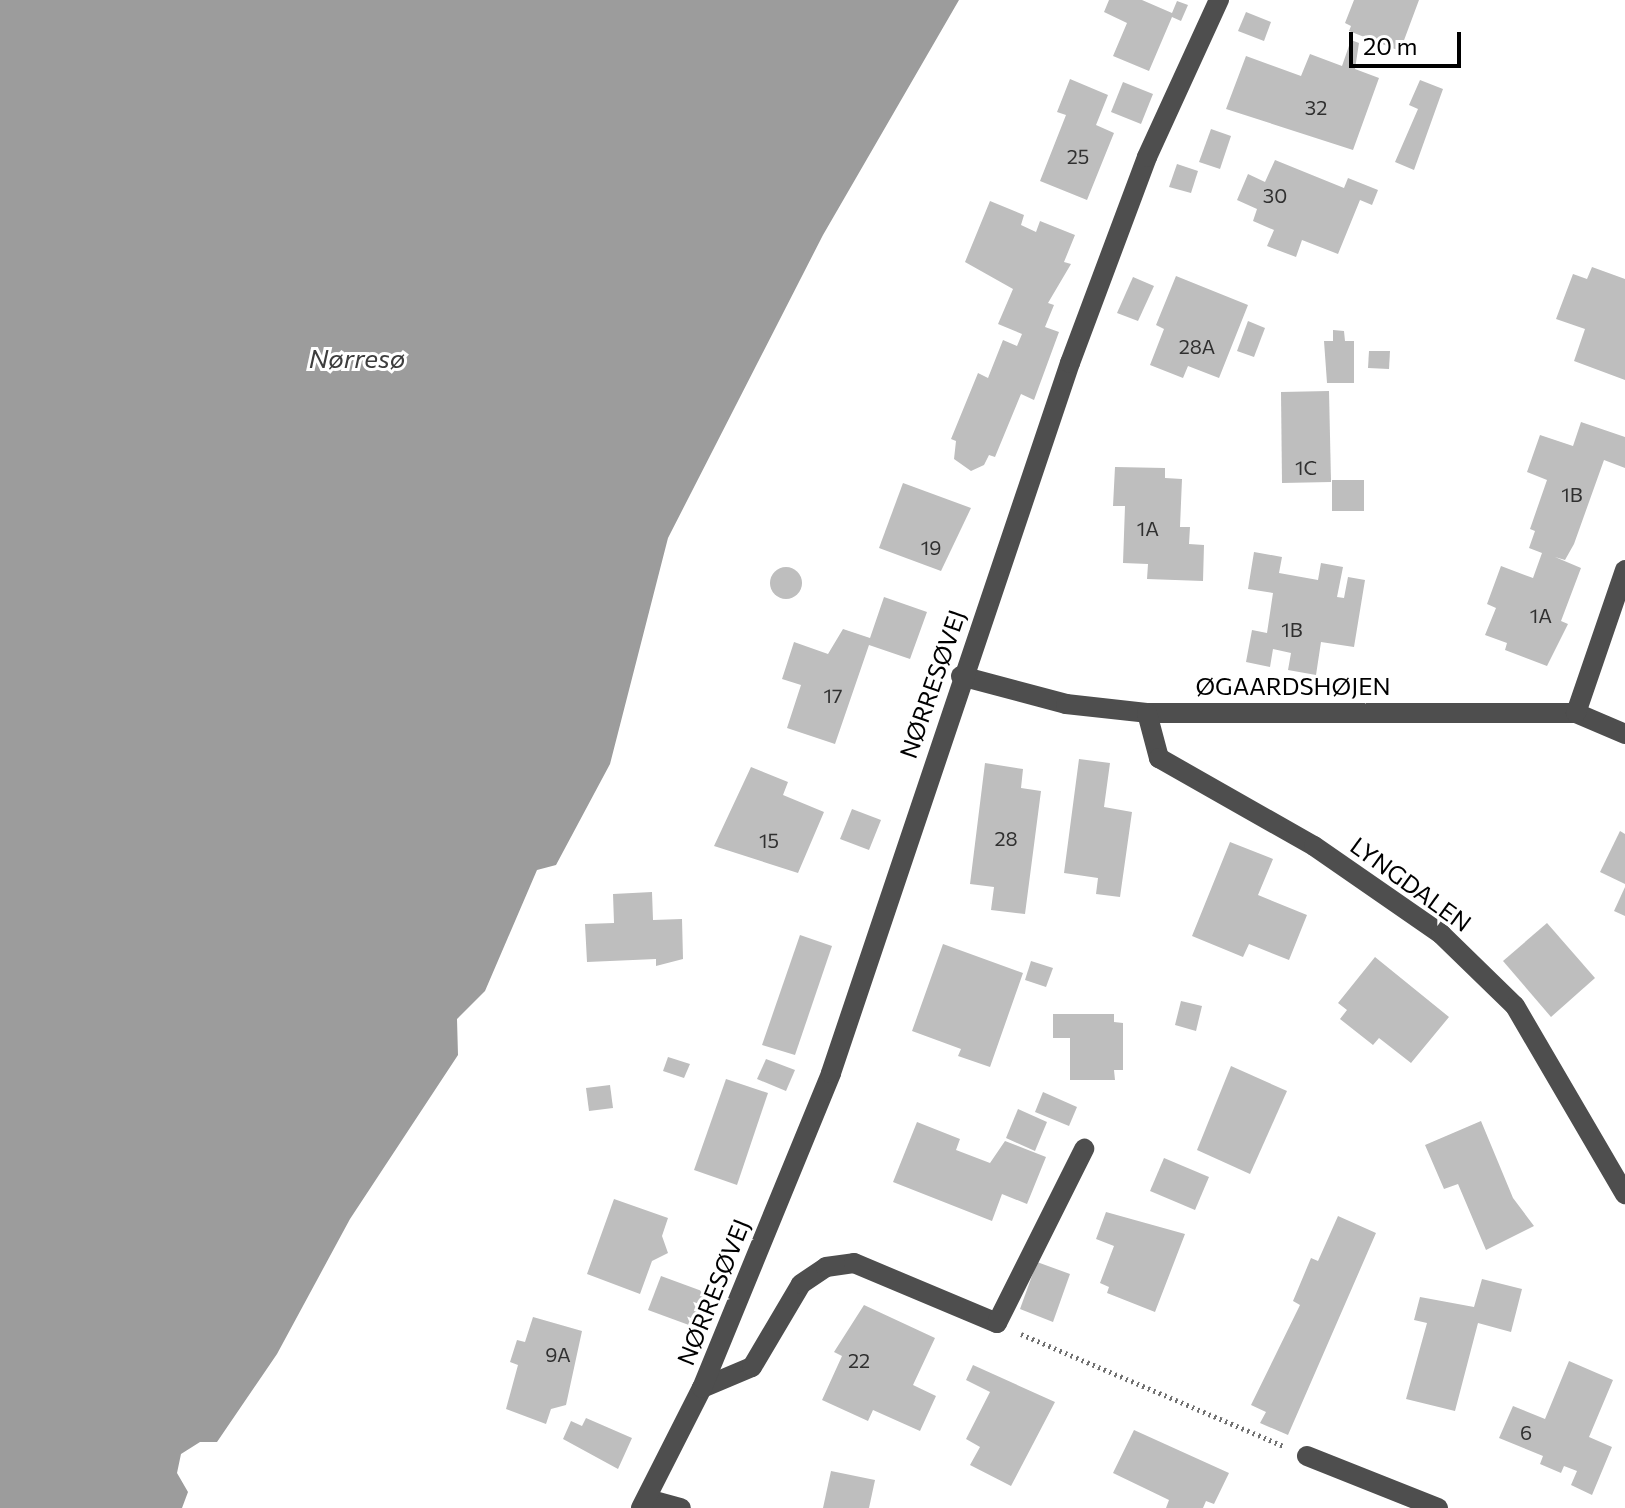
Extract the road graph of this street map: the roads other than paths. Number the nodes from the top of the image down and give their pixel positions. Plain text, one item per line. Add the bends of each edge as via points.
1 (1219, 0) edge
2 (1625, 570) edge
3 (961, 676) junction
4 (1147, 713) junction
5 (1576, 713) junction
6 (1625, 734) edge
7 (1084, 1149) dead end
8 (1625, 1194) edge
9 (702, 1388) junction
10 (1307, 1456) road end
11 (644, 1503) edge
12 (681, 1508) edge
13 (1438, 1508) edge

1 - 3 street, NØRRESØVEJ via 1147,157
2 - 5 street
3 - 4 street, ØGAARDSHØJEN via 1066,704
3 - 9 street, NØRRESØVEJ via 831,1073
4 - 5 street, ØGAARDSHØJEN
4 - 8 street, LYNGDALEN via 1159,758 1314,846 1441,934 1515,1006
5 - 6 street, ØGAARDSHØJEN
7 - 9 street, NØRRESØVEJ via 997,1323 854,1263 826,1267 801,1284 752,1367
9 - 11 street, NØRRESØVEJ
10 - 13 street
11 - 12 street

